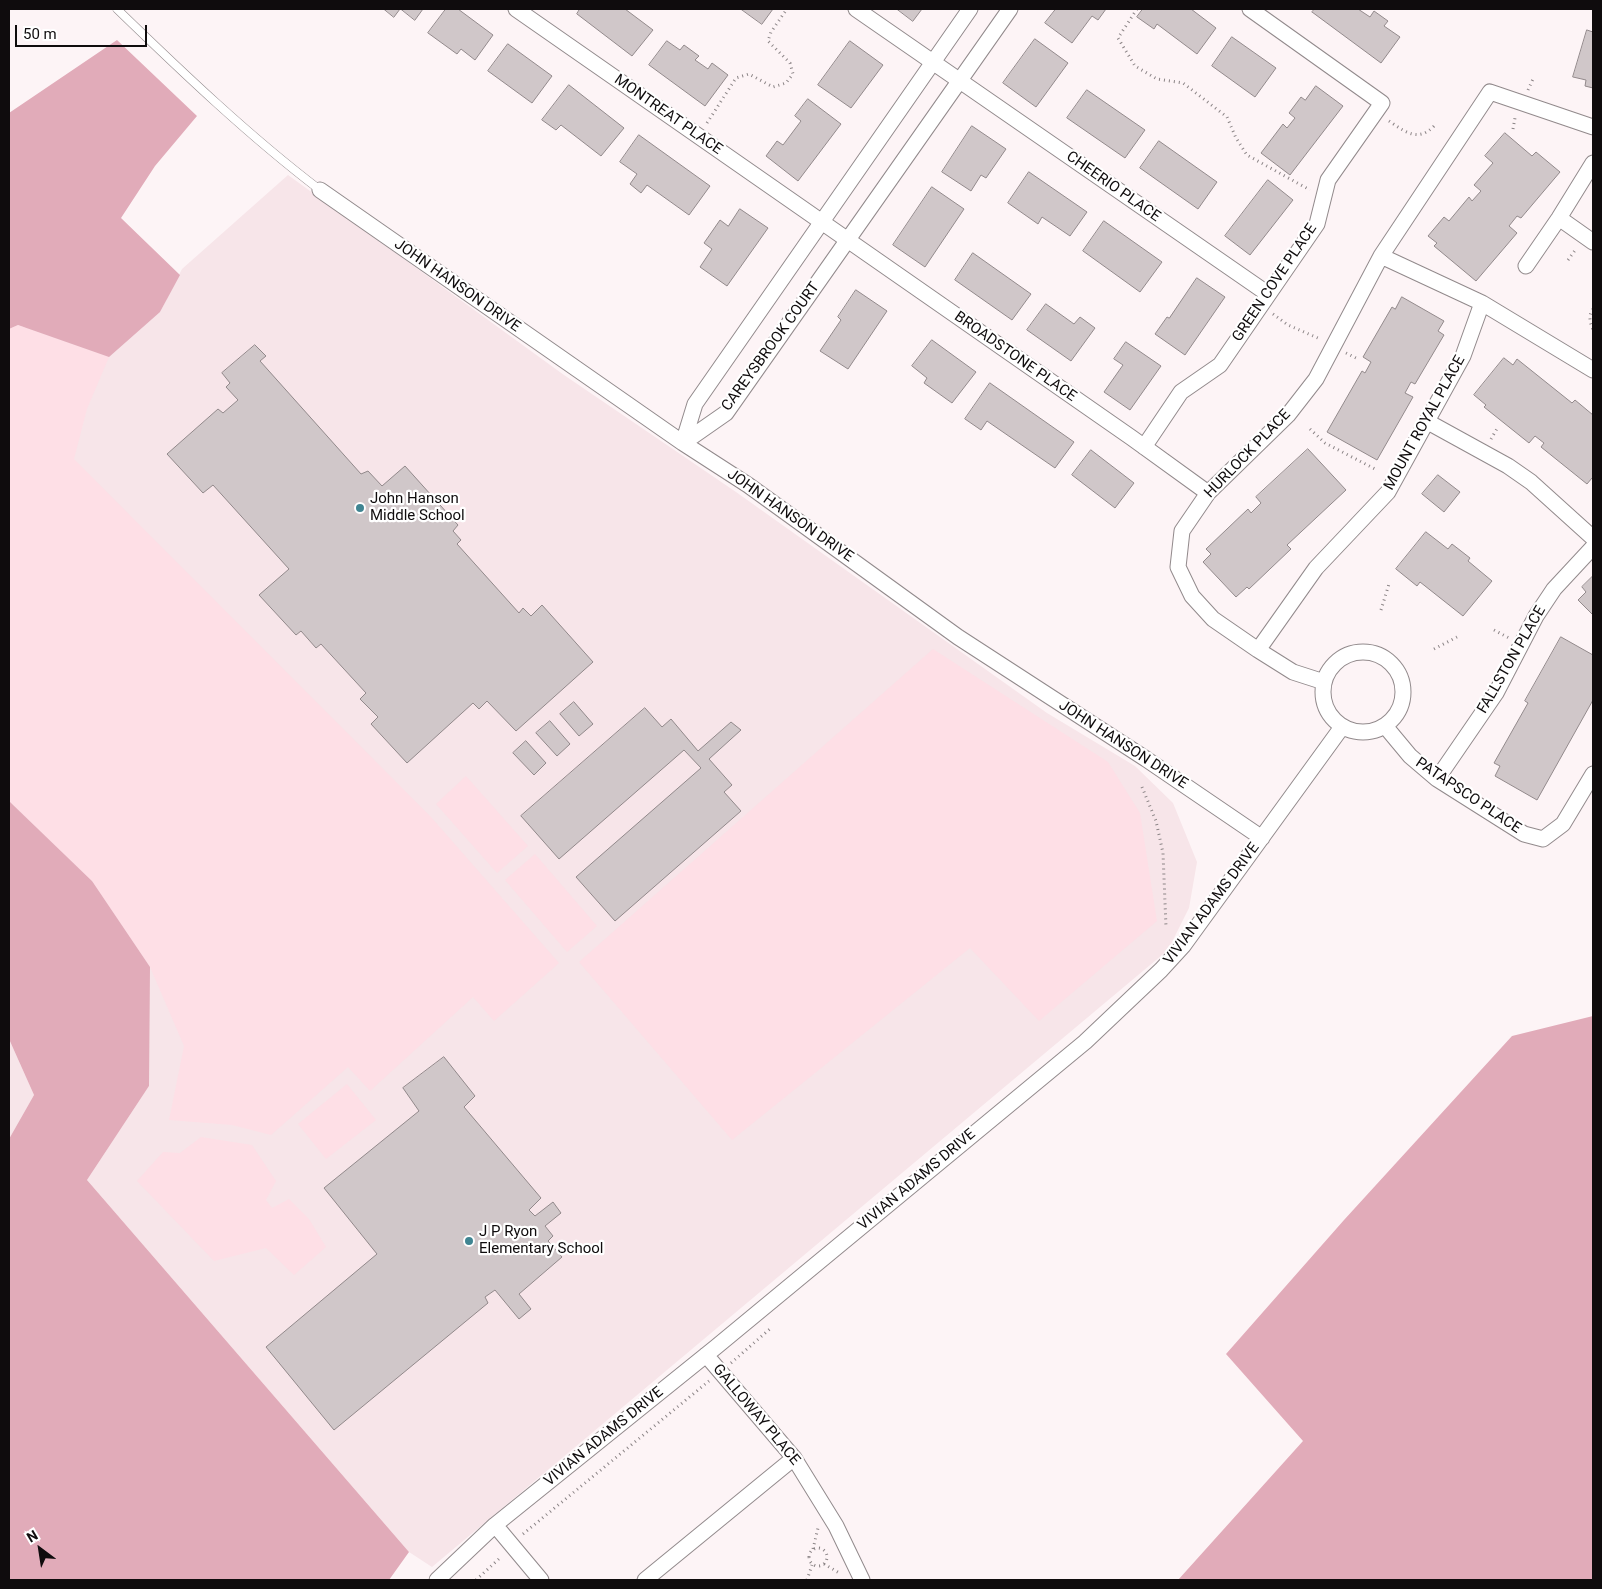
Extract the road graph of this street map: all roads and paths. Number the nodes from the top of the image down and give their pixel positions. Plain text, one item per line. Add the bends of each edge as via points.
1 (117, 9) edge
2 (516, 9) edge
3 (787, 9) edge
4 (856, 9) edge
5 (970, 9) edge
6 (1010, 9) edge
7 (1137, 9) edge
8 (1250, 9) edge
9 (932, 61) junction
10 (959, 80) junction
11 (1516, 112) dead end
12 (1387, 120) dead end
13 (1434, 126) dead end
14 (1593, 127) edge
15 (1513, 129) dead end
16 (699, 136) junction
17 (1593, 163) edge
18 (320, 190) joint
19 (1312, 191) dead end
20 (1560, 218) junction
21 (821, 222) junction
22 (847, 240) junction
23 (1593, 242) edge
24 (1576, 248) dead end
25 (1381, 256) junction
26 (1568, 260) dead end
27 (1526, 266) dead end
28 (1264, 300) junction
29 (1482, 304) junction
30 (1593, 308) edge
31 (1593, 330) edge
32 (1334, 347) junction
33 (1358, 359) dead end
34 (1593, 370) edge
35 (1428, 422) junction
36 (1310, 429) dead end
37 (683, 443) junction
38 (1144, 447) junction
39 (1375, 469) dead end
40 (1208, 493) junction
41 (1593, 538) edge
42 (1593, 548) edge
43 (1388, 584) dead end
44 (1380, 610) dead end
45 (1457, 637) dead end
46 (1434, 649) dead end
47 (1258, 650) junction
48 (1324, 682) junction
49 (1385, 726) junction
50 (1342, 727) junction
51 (1593, 774) edge
52 (1437, 779) junction
53 (1142, 786) dead end
54 (1262, 838) junction
55 (1166, 926) dead end
56 (771, 1328) dead end
57 (706, 1355) junction
58 (720, 1372) junction
59 (794, 1458) junction
60 (495, 1525) junction
61 (819, 1526) dead end
62 (512, 1545) junction
63 (813, 1549) junction
64 (824, 1564) junction
65 (812, 1565) junction
66 (846, 1576) dead end
67 (438, 1580) edge
68 (476, 1580) edge
69 (541, 1580) edge
70 (645, 1580) edge
71 (807, 1580) edge
72 (862, 1580) edge

1 - 18 lane via 278,158
2 - 16 street, MONTREAT PLACE
3 - 16 path via 768,41 790,63 793,74 786,83 773,87 749,74 736,78
4 - 9 street, CHEERIO PLACE
5 - 9 street, CAREYSBROOK COURT
6 - 10 street, CAREYSBROOK COURT
7 - 19 path via 1118,38 1135,66 1157,79 1183,83 1227,118 1247,155
8 - 28 street, GREEN COVE PLACE via 1382,103 1328,180 1316,224
9 - 10 street, CHEERIO PLACE
9 - 21 street, CAREYSBROOK COURT
10 - 22 street, CAREYSBROOK COURT
10 - 28 street, CHEERIO PLACE
11 - 15 path
12 - 13 path via 1413,134 1423,134
14 - 25 street, HURLOCK PLACE via 1490,92
16 - 21 street, MONTREAT PLACE
17 - 20 street
18 - 37 street, JOHN HANSON DRIVE
20 - 23 street
20 - 27 street
21 - 22 street, BROADSTONE PLACE
21 - 37 street, CAREYSBROOK COURT via 695,404
22 - 37 street, CAREYSBROOK COURT via 726,413
22 - 38 street, BROADSTONE PLACE
24 - 26 path
25 - 29 street
25 - 32 street, HURLOCK PLACE
28 - 32 path via 1288,325
28 - 38 street, GREEN COVE PLACE via 1220,365 1181,392
29 - 34 street
29 - 35 street, MOUNT ROYAL PLACE via 1463,356
30 - 31 path via 1590,321
32 - 33 path
32 - 40 street, HURLOCK PLACE via 1316,379 1288,415
35 - 41 street via 1531,482
35 - 47 street, MOUNT ROYAL PLACE via 1388,492 1316,568
36 - 39 path via 1325,443
37 - 54 street, JOHN HANSON DRIVE via 748,485 958,637
38 - 40 street, BROADSTONE PLACE
40 - 47 street, HURLOCK PLACE via 1182,531 1178,566 1192,596 1213,619
42 - 52 street, FALLSTON PLACE via 1536,616 1496,693
43 - 44 path
45 - 46 path
47 - 48 street, HURLOCK PLACE via 1293,672
48 - 49 street via 1333,665 1349,654 1361,652 1385,659 1394,667 1403,690 1398,710
48 - 50 street via 1325,708
49 - 50 street via 1364,732
49 - 52 street, PATAPSCO PLACE via 1410,756
50 - 54 street, VIVIAN ADAMS DRIVE
51 - 52 street, PATAPSCO PLACE via 1563,824 1543,839 1524,834
53 - 55 path via 1156,821 1163,854
54 - 57 street, VIVIAN ADAMS DRIVE via 1183,946 1084,1042
56 - 58 path
57 - 58 street, GALLOWAY PLACE
57 - 60 street, VIVIAN ADAMS DRIVE
58 - 59 street, GALLOWAY PLACE
58 - 62 path
59 - 70 street
59 - 72 street, GALLOWAY PLACE via 836,1526
60 - 62 street
60 - 67 street, VIVIAN ADAMS DRIVE
61 - 63 path
62 - 68 path
62 - 69 street
63 - 64 path via 819,1548 826,1553
63 - 65 path via 809,1557
64 - 65 path
64 - 66 path
65 - 71 path

